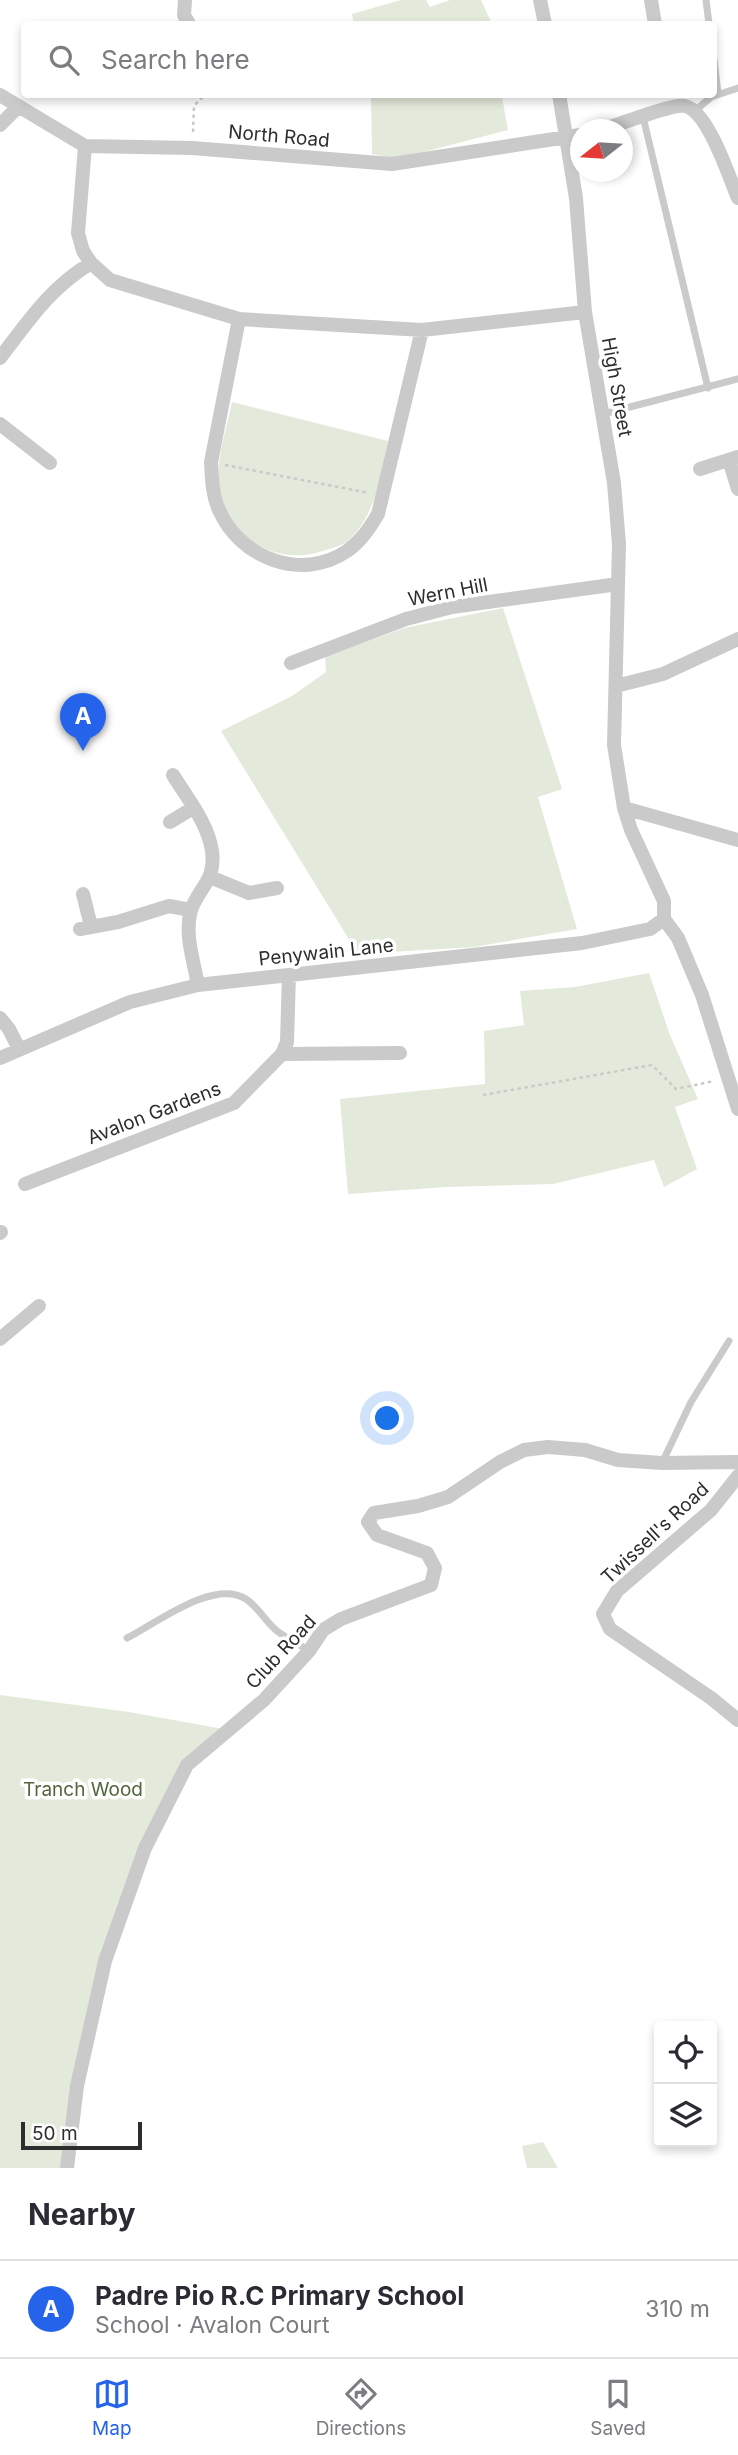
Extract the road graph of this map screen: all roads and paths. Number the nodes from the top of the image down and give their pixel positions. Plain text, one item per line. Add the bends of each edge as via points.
1 (185, 0) edge
2 (540, 0) edge
3 (651, 0) edge
4 (706, 0) edge
5 (188, 21) edge
6 (544, 21) edge
7 (654, 21) edge
8 (709, 21) edge
9 (717, 87) edge
10 (738, 88) edge
11 (718, 94) joint
12 (0, 95) edge
13 (201, 98) edge
14 (560, 98) edge
15 (713, 98) edge
16 (666, 101) edge
17 (19, 106) junction
18 (695, 111) junction
19 (643, 117) junction
20 (633, 120) edge
21 (0, 125) edge
22 (570, 126) edge
23 (570, 138) edge
24 (85, 146) junction
25 (192, 148) junction
26 (575, 182) edge
27 (738, 198) edge
28 (91, 263) junction
29 (585, 312) junction
30 (239, 319) junction
31 (422, 330) junction
32 (0, 358) edge
33 (738, 379) edge
34 (708, 388) junction
35 (603, 414) junction
36 (0, 424) edge
37 (734, 458) edge
38 (211, 462) junction
39 (50, 463) dead end
40 (700, 470) dead end
41 (738, 489) edge
42 (383, 495) junction
43 (618, 584) junction
44 (738, 639) edge
45 (291, 663) dead end
46 (616, 686) junction
47 (173, 775) dead end
48 (193, 808) junction
49 (624, 808) junction
50 (170, 822) dead end
51 (738, 840) edge
52 (210, 877) junction
53 (277, 888) dead end
54 (83, 894) dead end
55 (191, 910) junction
56 (664, 919) junction
57 (289, 975) junction
58 (198, 985) junction
59 (0, 1018) edge
60 (19, 1049) junction
61 (400, 1053) dead end
62 (282, 1054) junction
63 (0, 1058) edge
64 (728, 1078) junction
65 (482, 1096) dead end
66 (738, 1109) edge
67 (25, 1184) dead end
68 (39, 1307) dead end
69 (0, 1339) edge
70 (729, 1341) dead end
71 (738, 1462) edge
72 (662, 1463) junction
73 (738, 1476) edge
74 (127, 1639) dead end
75 (309, 1651) junction
76 (738, 1720) edge
77 (67, 2168) edge

1 - 5 street
2 - 6 street
3 - 7 street
4 - 8 lane
9 - 11 lane
10 - 11 lane
12 - 17 street
13 - 25 path via 194,106
14 - 22 street, High Street
15 - 18 lane
16 - 18 street
16 - 19 street
17 - 21 street
17 - 24 street
18 - 27 street via 704,121
19 - 20 street
19 - 34 lane
23 - 25 street, North Road via 392,164
24 - 25 street, North Road
24 - 28 street via 78,233
26 - 29 street, High Street
28 - 30 street via 110,280
28 - 32 street via 47,297
29 - 31 street
29 - 35 street, High Street
30 - 31 street
30 - 38 street
31 - 42 street
33 - 34 lane
34 - 35 lane
35 - 43 street, High Street via 614,483
36 - 39 street
37 - 40 street
37 - 41 street
38 - 42 path
38 - 42 street via 218,509 230,529 251,550 272,562 320,562 345,552 366,535
43 - 45 street, Wern Hill via 452,607 406,619
43 - 46 street, High Street
44 - 46 street via 663,674
46 - 49 street, High Street via 614,745
47 - 48 street
48 - 50 street
48 - 52 street via 212,851
49 - 51 street
49 - 56 street, High Street via 664,901
52 - 53 street via 249,893
52 - 55 street
54 - 55 street via 85,928 169,906
55 - 58 street via 189,934
56 - 57 street, Penywain Lane via 650,929 582,943
56 - 64 street, High Street via 678,938 702,995
57 - 58 street, Penywain Lane
57 - 62 street via 287,1042
58 - 60 street, Penywain Lane via 130,1002
59 - 60 street
60 - 63 street, Penywain Lane
61 - 62 street
62 - 67 street, Avalon Gardens via 234,1103
64 - 65 path via 676,1089 652,1065
64 - 66 street, High Street
68 - 69 street
70 - 72 lane via 691,1402
71 - 72 street, Club Road
72 - 75 street, Club Road via 618,1460 585,1450 524,1450 448,1497 374,1513 368,1522 377,1535 427,1553 435,1568 431,1585 341,1619 323,1630
73 - 76 street, Twissell's Road via 711,1510 617,1591 603,1614 610,1629
74 - 75 lane via 192,1601 228,1594 245,1598 276,1630
75 - 77 street, Club Road via 264,1700 187,1765 145,1849 105,1961 77,2086

